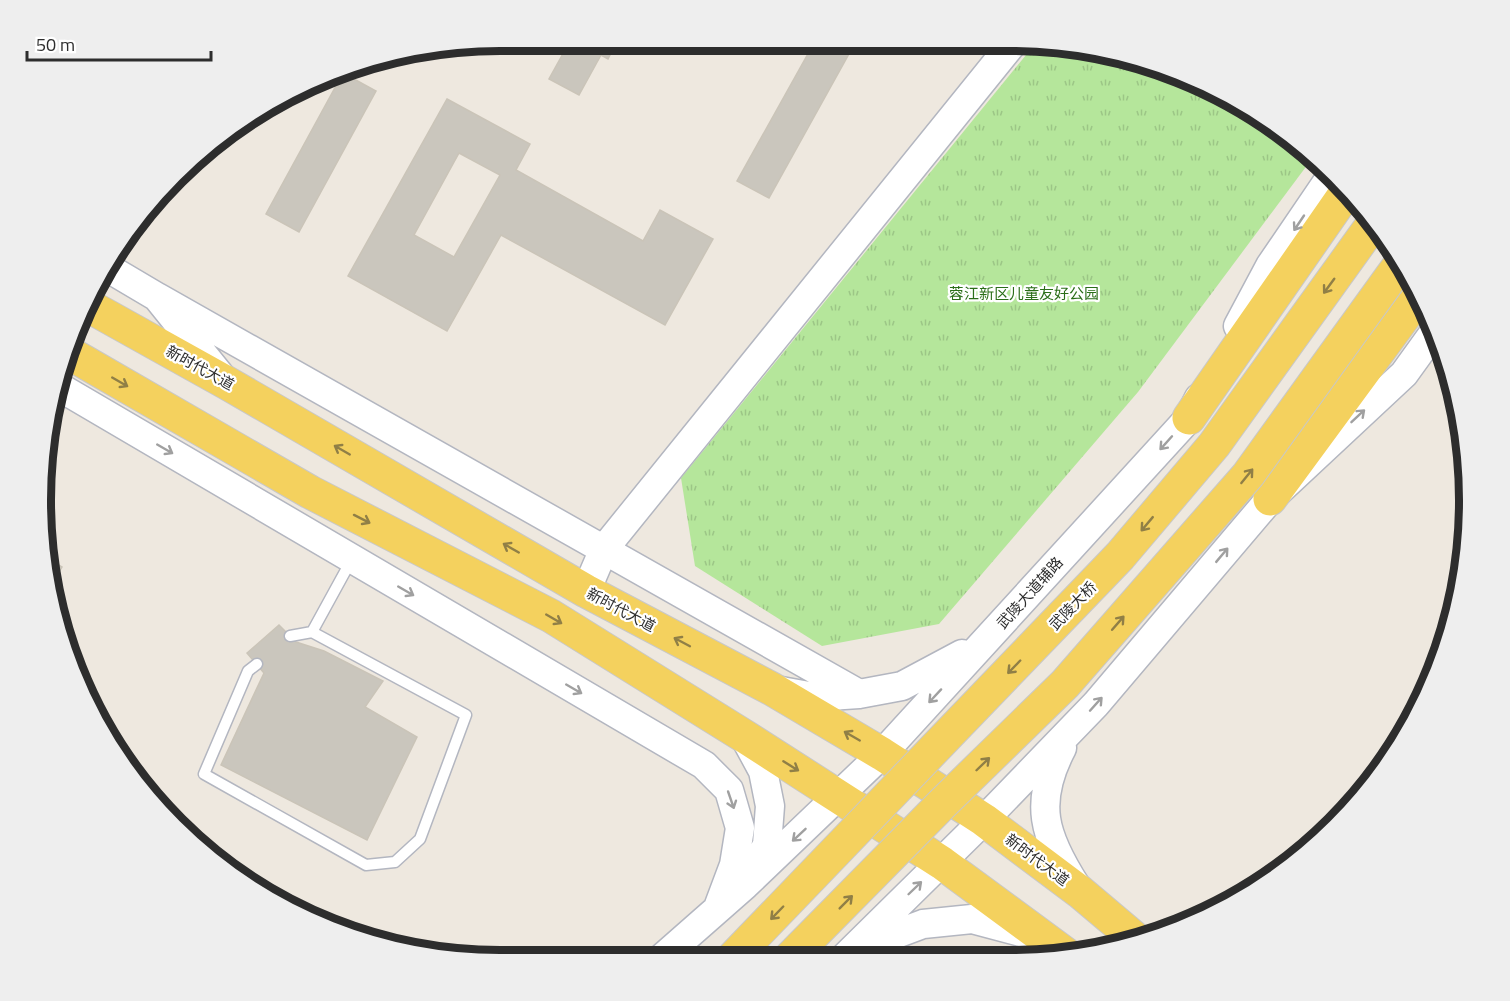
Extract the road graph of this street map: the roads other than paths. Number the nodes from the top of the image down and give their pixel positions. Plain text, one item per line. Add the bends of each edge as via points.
1 (1006, 51) edge
2 (1327, 183) edge
3 (1342, 199) edge
4 (1368, 230) edge
5 (114, 271) edge
6 (1396, 271) edge
7 (157, 297) junction
8 (1414, 304) edge
9 (93, 310) edge
10 (1429, 339) edge
11 (75, 356) edge
12 (226, 383) junction
13 (65, 390) edge
14 (1189, 418) junction
15 (213, 478) junction
16 (310, 492) junction
17 (1270, 499) junction
18 (604, 549) junction
19 (352, 559) junction
20 (586, 591) junction
21 (1006, 619) junction
22 (312, 632) junction
23 (290, 636) dead end
24 (257, 664) dead end
25 (772, 689) junction
26 (859, 694) junction
27 (1073, 728) junction
28 (744, 736) junction
29 (882, 754) junction
30 (840, 796) junction
31 (984, 820) junction
32 (942, 862) junction
33 (745, 885) junction
34 (1080, 892) junction
35 (717, 909) junction
36 (1130, 934) edge
37 (1057, 947) edge
38 (671, 950) edge
39 (741, 950) edge
40 (798, 950) edge
41 (851, 950) edge
42 (866, 950) edge

1 - 18 street
2 -> 14 street, 武陵大道辅路 via 1270,266
3 - 14 main road
4 -> 39 main road, 武陵大桥, bridge via 1214,445 1120,556
5 - 7 street
40 -> 6 main road, bridge via 1088,658 1248,475
7 - 12 street
7 - 18 street
8 - 17 main road
9 - 12 main road, 新时代大道
17 -> 10 street via 1404,374
11 -> 16 main road
20 -> 12 main road, 新时代大道
13 -> 15 street
14 -> 21 street, 武陵大道辅路
15 - 16 street
15 - 19 street
16 -> 28 main road via 551,616
27 -> 17 street
18 - 20 street
18 - 26 street
19 - 22 lane
19 -> 35 street via 704,765 729,790 740,828 734,865
25 -> 20 main road, 新时代大道
21 - 26 street via 935,670 902,686
21 -> 29 street, 武陵大道辅路
22 - 23 lane
22 - 24 lane via 466,715 420,839 395,862 366,865 204,774 248,671
25 - 26 street via 814,697
29 -> 25 main road, 新时代大道
27 - 31 street
27 - 34 street via 1053,765 1044,798 1048,833
28 -> 30 main road
28 - 33 street via 763,771 770,806 767,845
29 - 30 street, 武陵大道辅路
29 - 31 main road, 新时代大道
30 - 32 main road
30 -> 33 street, 武陵大道辅路
31 - 32 street
31 - 34 main road, 新时代大道
32 - 37 main road
41 -> 32 street
33 - 35 street, 武陵大道辅路
34 - 36 main road, 新时代大道
35 - 38 street, 武陵大道辅路
37 - 42 street via 972,919 923,924

